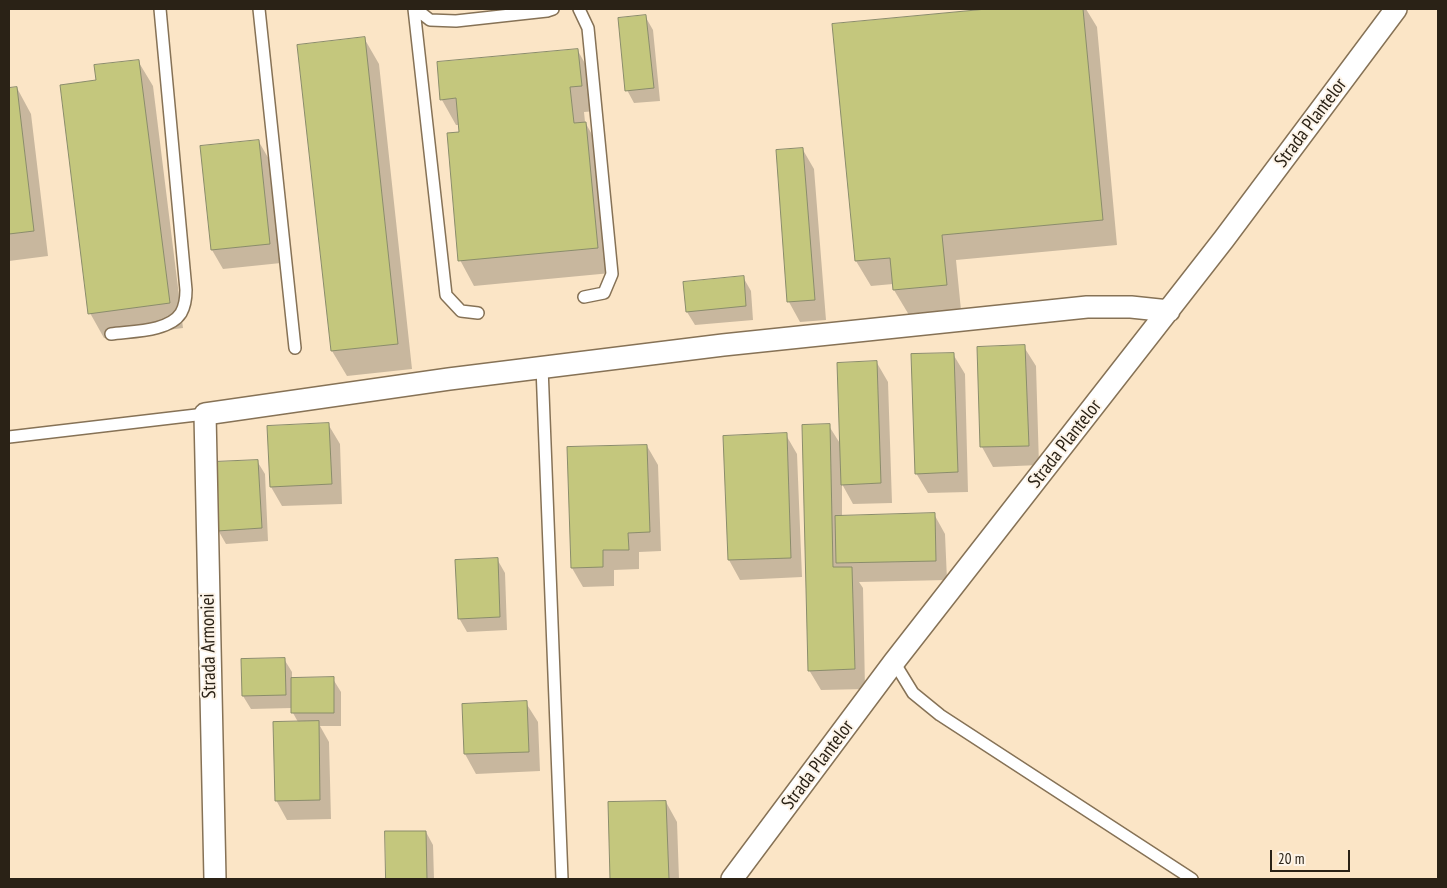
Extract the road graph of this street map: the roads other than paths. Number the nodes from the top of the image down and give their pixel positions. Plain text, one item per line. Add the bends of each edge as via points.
1 (160, 9) edge
2 (258, 9) edge
3 (415, 9) edge
4 (553, 9) edge
5 (579, 9) edge
6 (1396, 9) edge
7 (584, 297) dead end
8 (1169, 311) junction
9 (478, 313) dead end
10 (111, 334) dead end
11 (295, 348) dead end
12 (542, 367) junction
13 (204, 414) junction
14 (9, 437) edge
15 (894, 662) junction
16 (214, 879) edge
17 (562, 879) edge
18 (732, 879) edge
19 (1192, 879) edge

1 - 10 lane via 185,303 180,314 158,328
2 - 11 lane
3 - 4 lane via 430,20 456,21
3 - 9 lane via 446,295 461,311
5 - 7 lane via 588,28 612,274 604,294
6 - 8 street, Strada Plantelor
8 - 12 street via 1087,307
8 - 15 street, Strada Plantelor
12 - 13 street
12 - 17 lane
13 - 14 lane
13 - 16 street, Strada Armoniei
15 - 18 street, Strada Plantelor
15 - 19 lane via 913,694 940,715

